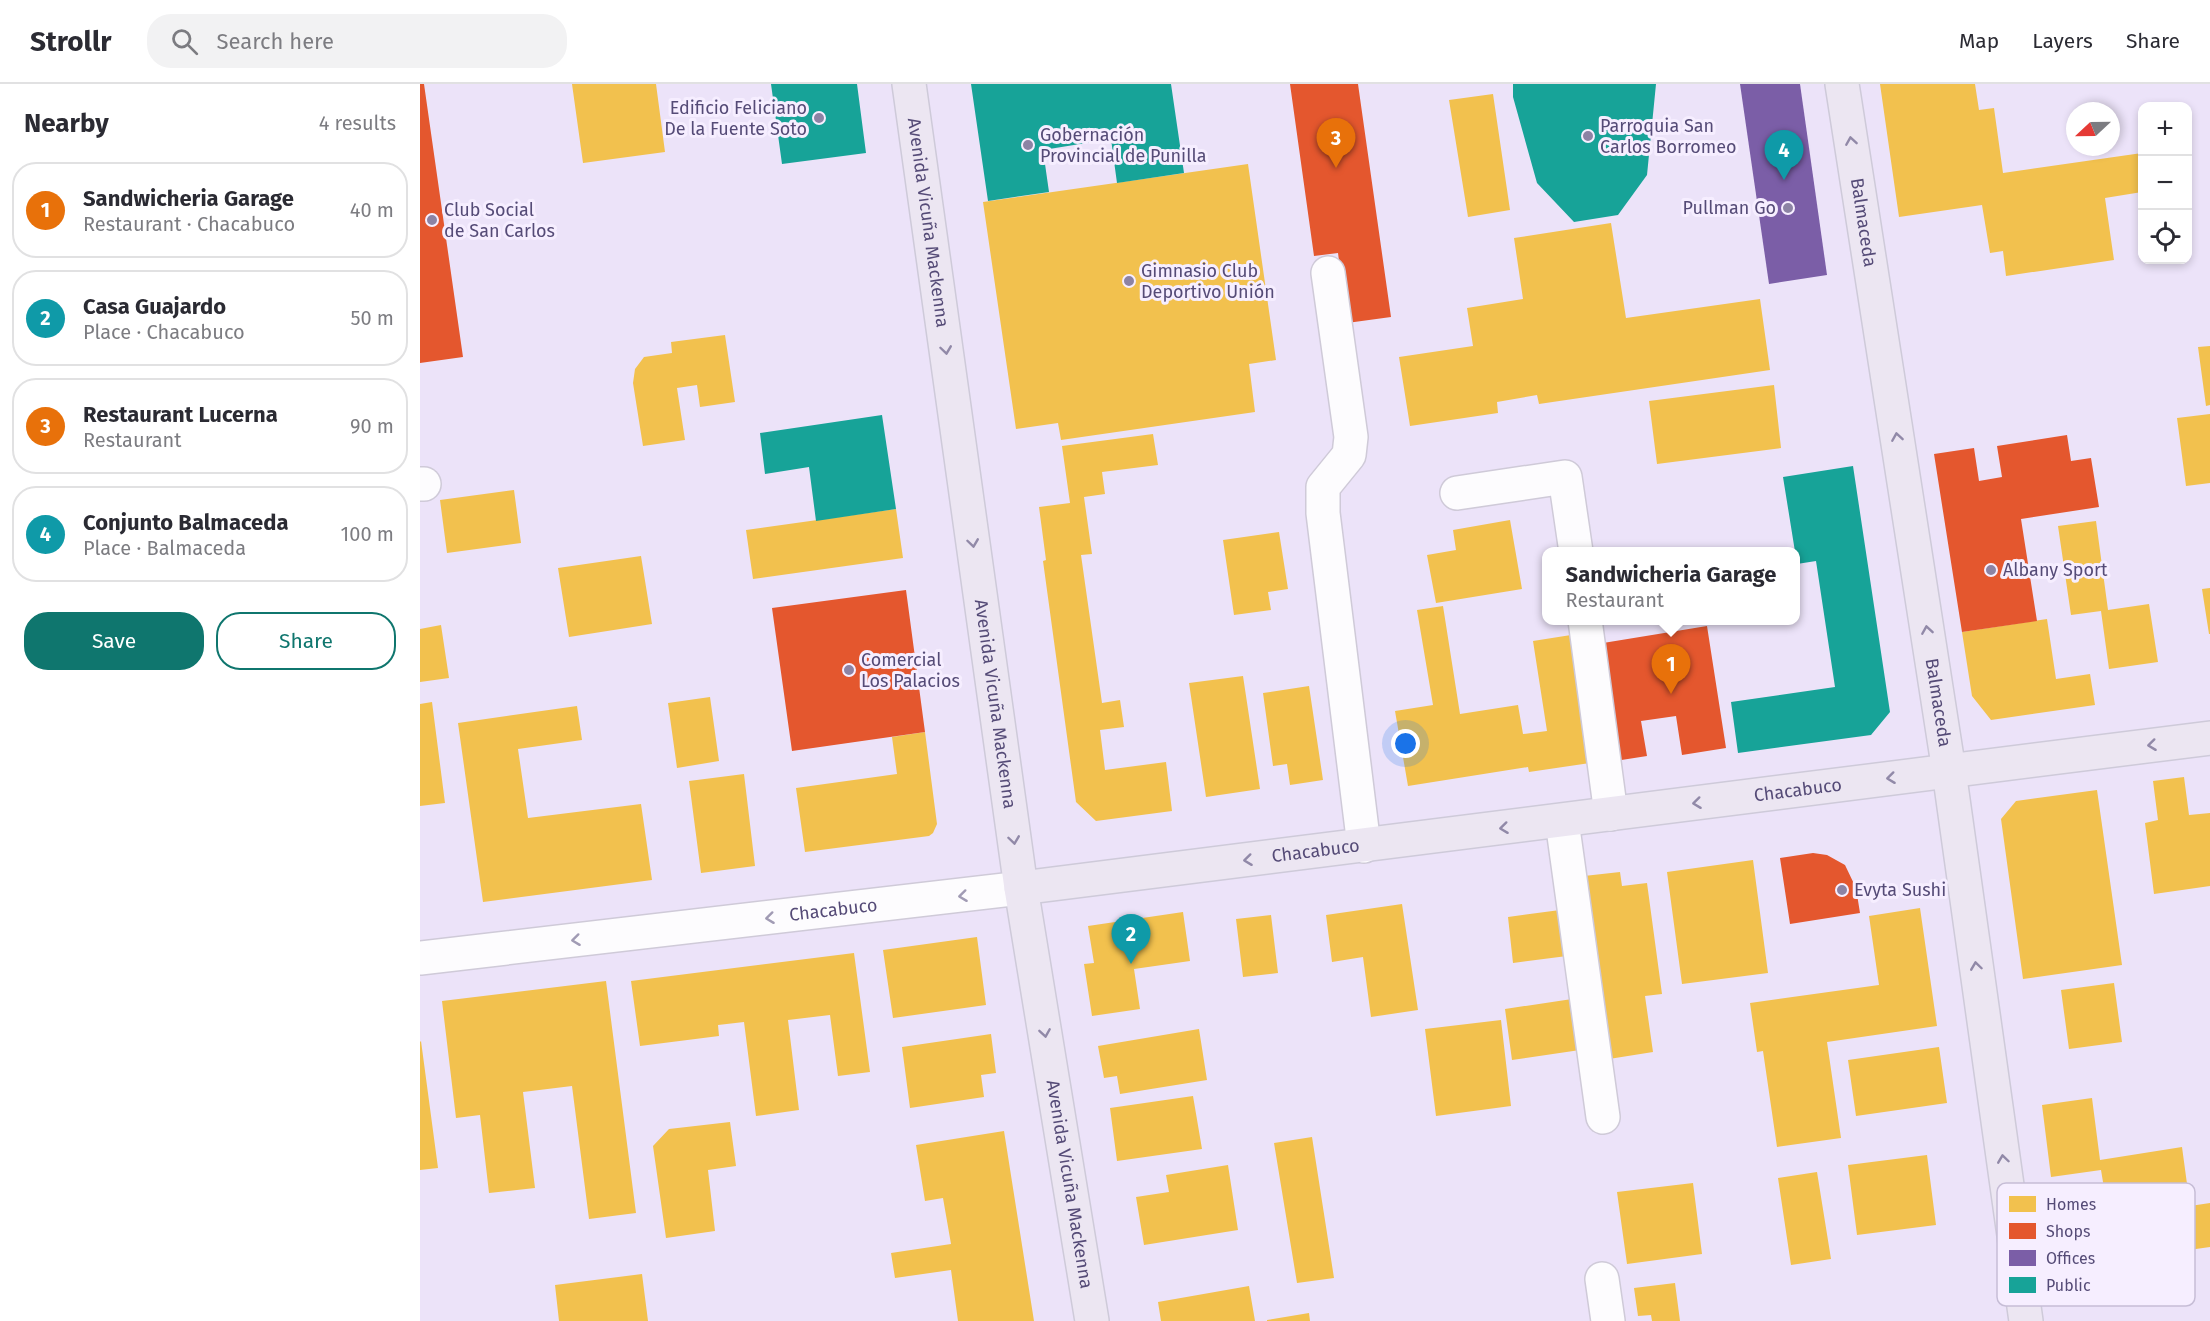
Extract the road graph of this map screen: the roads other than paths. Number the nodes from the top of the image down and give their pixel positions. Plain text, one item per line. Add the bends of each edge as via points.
1 (909, 84) edge
2 (1842, 84) edge
3 (1328, 273) dead end
4 (1457, 493) dead end
5 (1575, 547) edge
6 (1586, 625) edge
7 (2210, 738) edge
8 (1949, 771) junction
9 (1611, 814) junction
10 (1563, 821) junction
11 (1364, 846) junction
12 (1021, 888) junction
13 (420, 958) edge
14 (1603, 1117) dead end
15 (2006, 1183) edge
16 (1602, 1279) dead end
17 (2023, 1306) edge
18 (1092, 1321) edge
19 (1608, 1321) edge
20 (2025, 1321) edge

1 -> 12 main road, Avenida Vicuña Mackenna
8 -> 2 main road, Balmaceda
3 - 11 street via 1351,437 1349,455 1323,487 1323,513
4 - 5 street via 1565,477
6 - 9 street
7 -> 8 main road, Chacabuco
8 -> 9 main road, Chacabuco
15 -> 8 main road, Balmaceda
9 - 10 main road, Chacabuco
10 -> 11 main road, Chacabuco
10 - 14 street
11 -> 12 main road, Chacabuco
12 -> 13 street, Chacabuco
12 -> 18 main road, Avenida Vicuña Mackenna
16 - 19 street
20 -> 17 main road, Balmaceda

